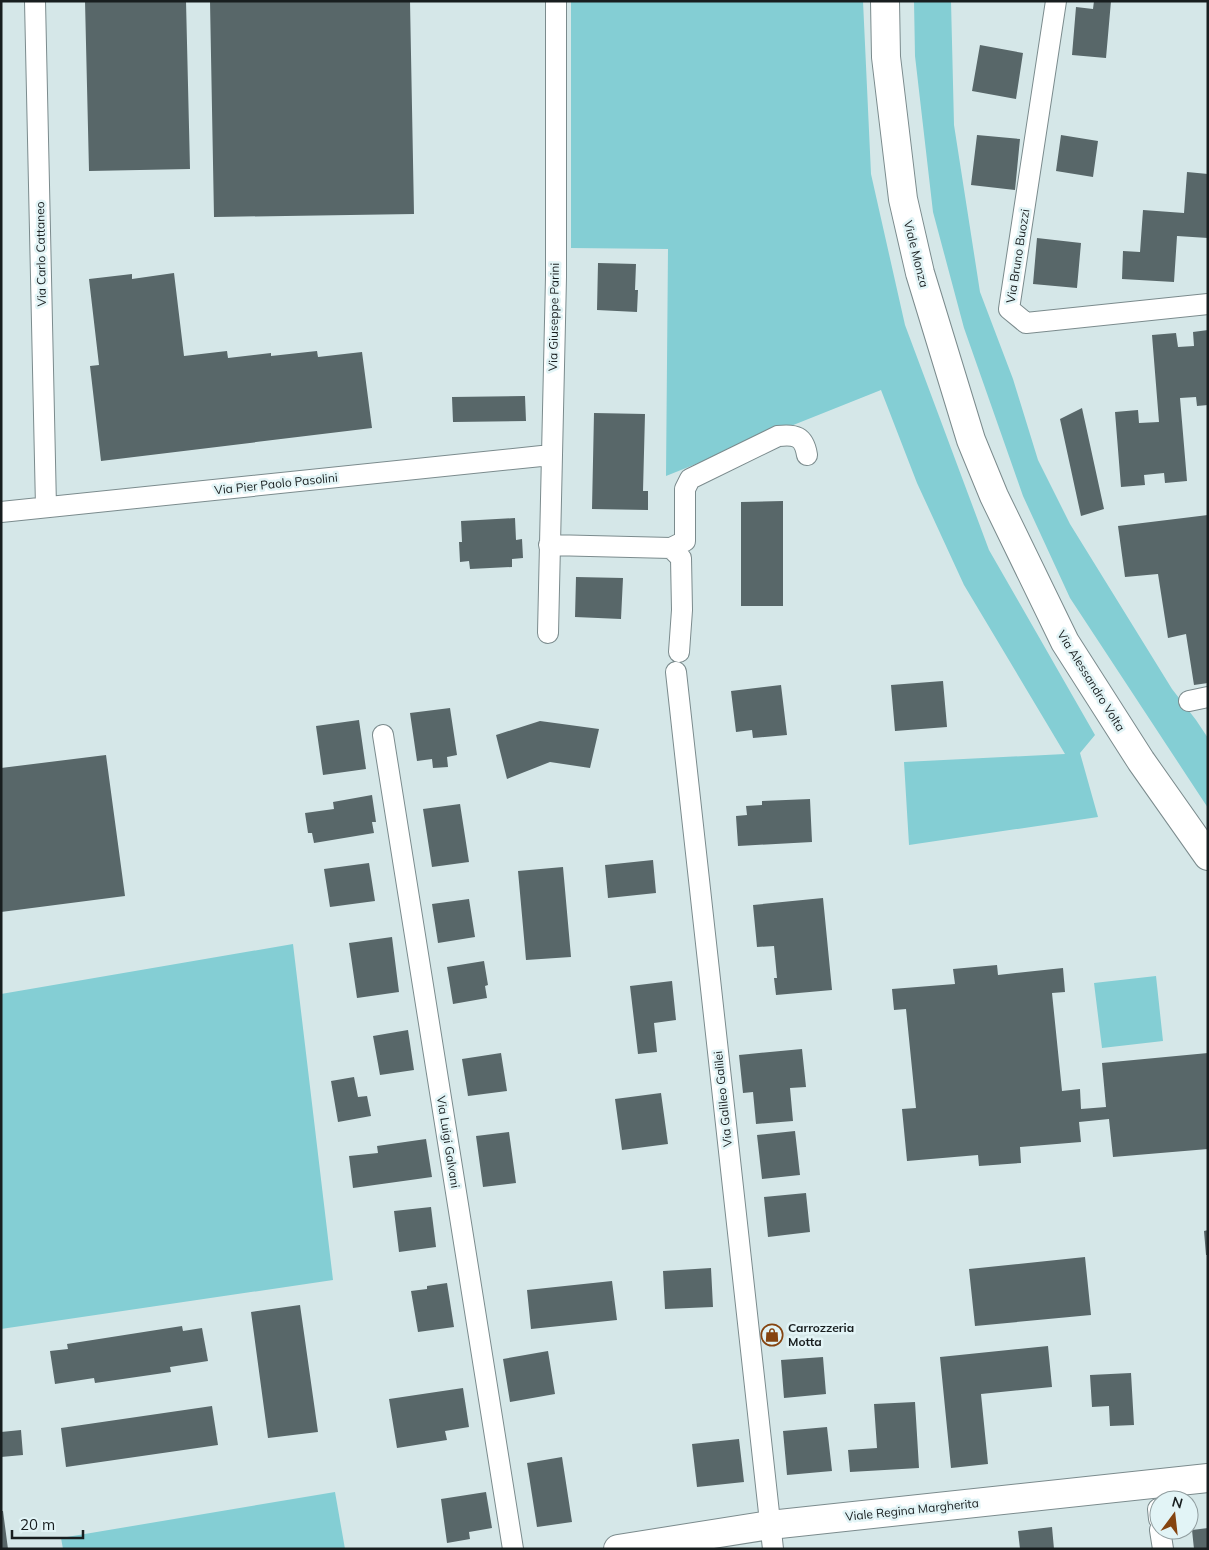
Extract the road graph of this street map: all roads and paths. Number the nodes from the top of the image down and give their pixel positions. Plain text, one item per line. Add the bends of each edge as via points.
1 (36, 1) edge
2 (556, 1) edge
3 (885, 1) edge
4 (1056, 1) edge
5 (1208, 304) edge
6 (807, 454) dead end
7 (551, 455) junction
8 (994, 496) joint
9 (46, 507) junction
10 (1, 512) edge
11 (549, 545) junction
12 (671, 548) junction
13 (548, 633) dead end
14 (679, 652) dead end
15 (676, 672) dead end
16 (383, 735) dead end
17 (1208, 856) edge
18 (1208, 1478) edge
19 (771, 1537) edge
20 (513, 1549) edge
21 (618, 1549) edge

1 - 9 street, Via Carlo Cattaneo
2 - 7 street, Via Giuseppe Parini via 556,277
3 - 8 main road, Viale Monza via 886,58 903,199 920,273 965,422
4 - 5 street, Via Bruno Buozzi via 1010,309 1026,323
6 - 12 street via 800,439 791,435 778,436 690,479 685,489 685,541
7 - 9 street, Via Pier Paolo Pasolini
7 - 11 street, Via Giuseppe Parini
8 - 17 main road, Via Alessandro Volta via 1065,642 1141,761
9 - 10 street, Via Pier Paolo Pasolini
11 - 12 street
11 - 13 street, Via Giuseppe Parini
12 - 14 street via 681,558
15 - 19 street, Via Galileo Galilei
16 - 20 street, Via Luigi Galvani
18 - 19 main road, Viale Regina Margherita
19 - 21 main road, Viale Regina Margherita

